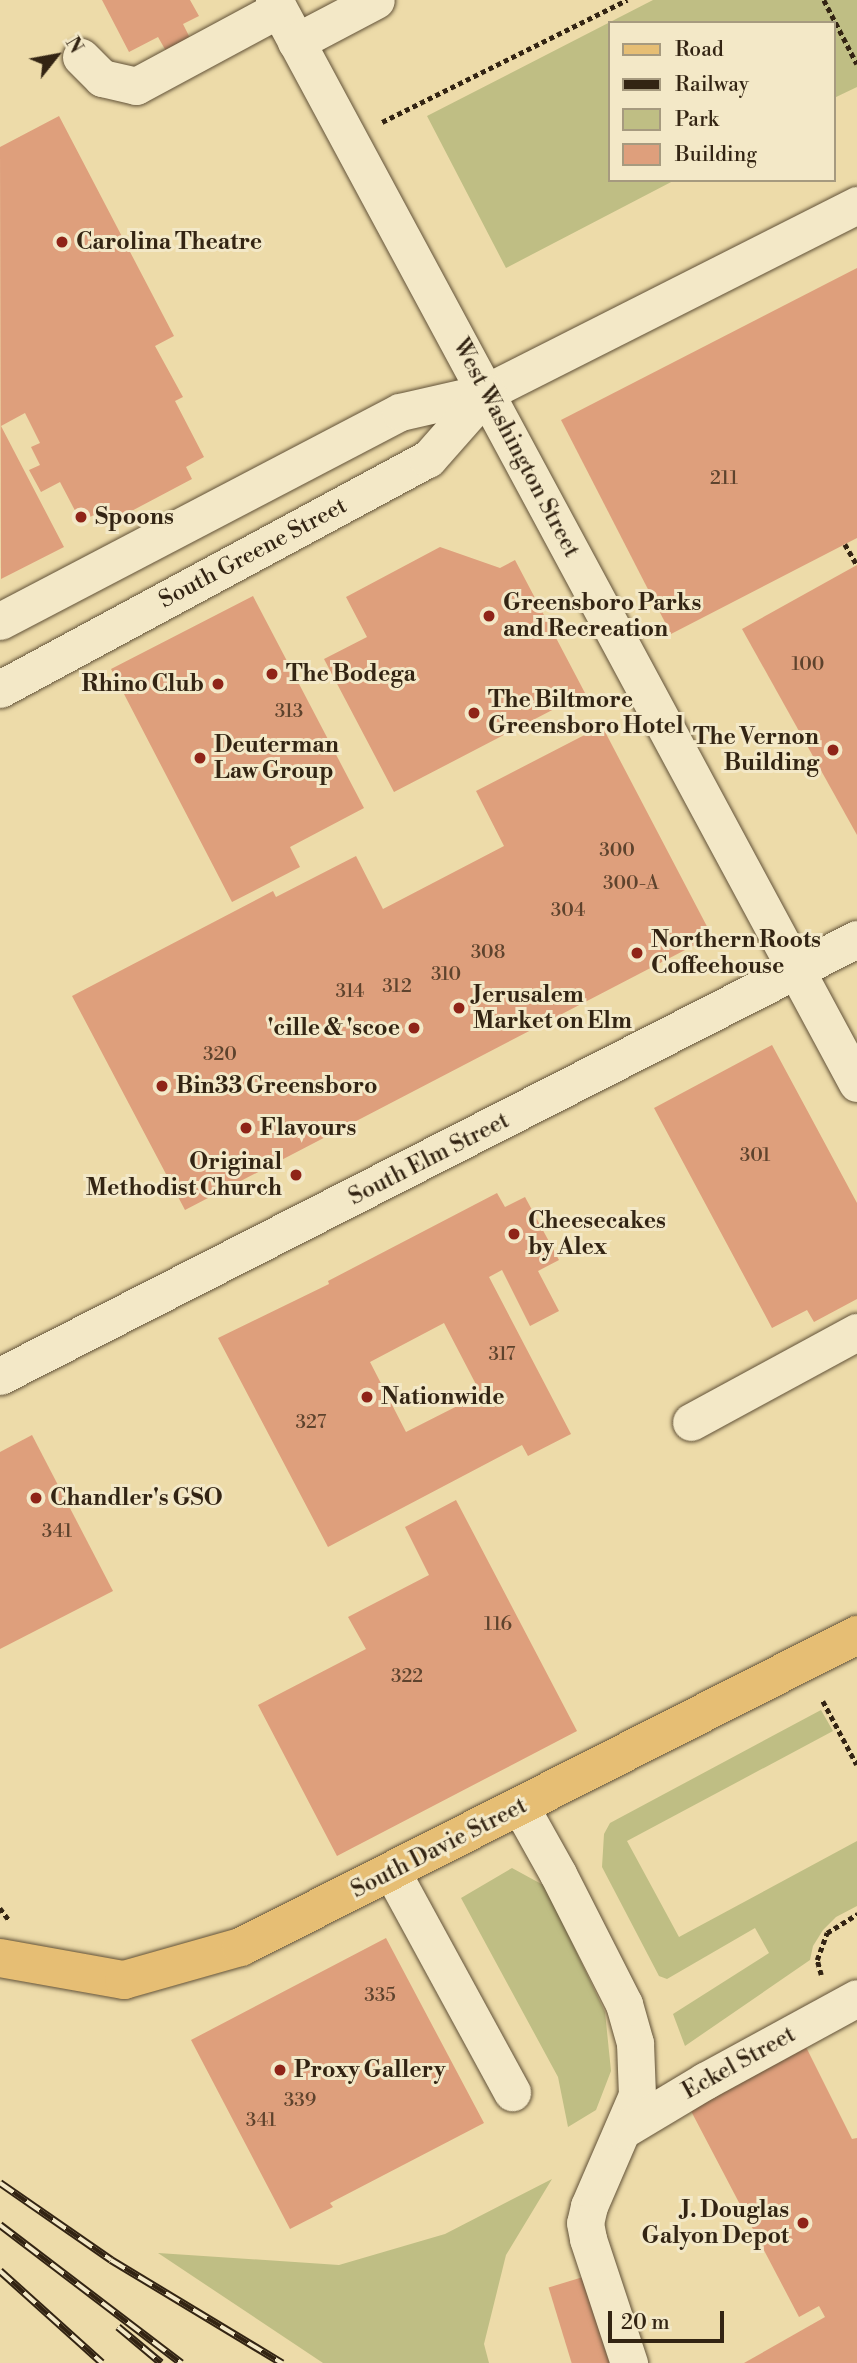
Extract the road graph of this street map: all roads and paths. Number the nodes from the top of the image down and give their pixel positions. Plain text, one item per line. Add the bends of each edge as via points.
1 (376, 0) edge
2 (627, 0) edge
3 (824, 0) edge
4 (276, 4) edge
5 (835, 21) edge
6 (836, 23) edge
7 (296, 42) junction
8 (81, 57) dead end
9 (857, 64) edge
10 (347, 139) junction
11 (857, 205) edge
12 (487, 392) junction
13 (845, 544) dead end
14 (857, 565) edge
15 (0, 621) edge
16 (0, 689) edge
17 (857, 939) edge
18 (796, 971) junction
19 (857, 1083) edge
20 (857, 1332) edge
21 (0, 1376) edge
22 (691, 1422) dead end
23 (857, 1635) edge
24 (822, 1701) dead end
25 (857, 1765) edge
26 (520, 1806) junction
27 (392, 1872) junction
28 (857, 1914) edge
29 (0, 1958) edge
30 (844, 2006) edge
31 (512, 2092) dead end
32 (623, 2130) junction
33 (629, 2363) edge

1 - 7 street
2 - 10 path
3 - 5 path
4 - 7 street, West Washington Street
4 - 8 street via 136,86 102,78
6 - 9 path
7 - 10 street, West Washington Street
10 - 12 street, West Washington Street
11 - 12 street, South Greene Street
12 - 15 street, South Greene Street via 400,412
12 - 16 street, South Greene Street via 428,459
12 - 18 street, West Washington Street
13 - 14 path
17 - 18 street, South Elm Street
18 - 19 street, West Washington Street
18 - 21 street, South Elm Street
20 - 22 street
23 - 26 main road, South Davie Street
24 - 25 path
26 - 27 main road, South Davie Street
26 - 32 street via 624,2004 639,2081
27 - 29 main road, South Davie Street via 241,1947 124,1980
27 - 31 street
28 - 30 path via 827,1933 817,1960
30 - 32 street, Eckel Street
32 - 33 street via 585,2223

